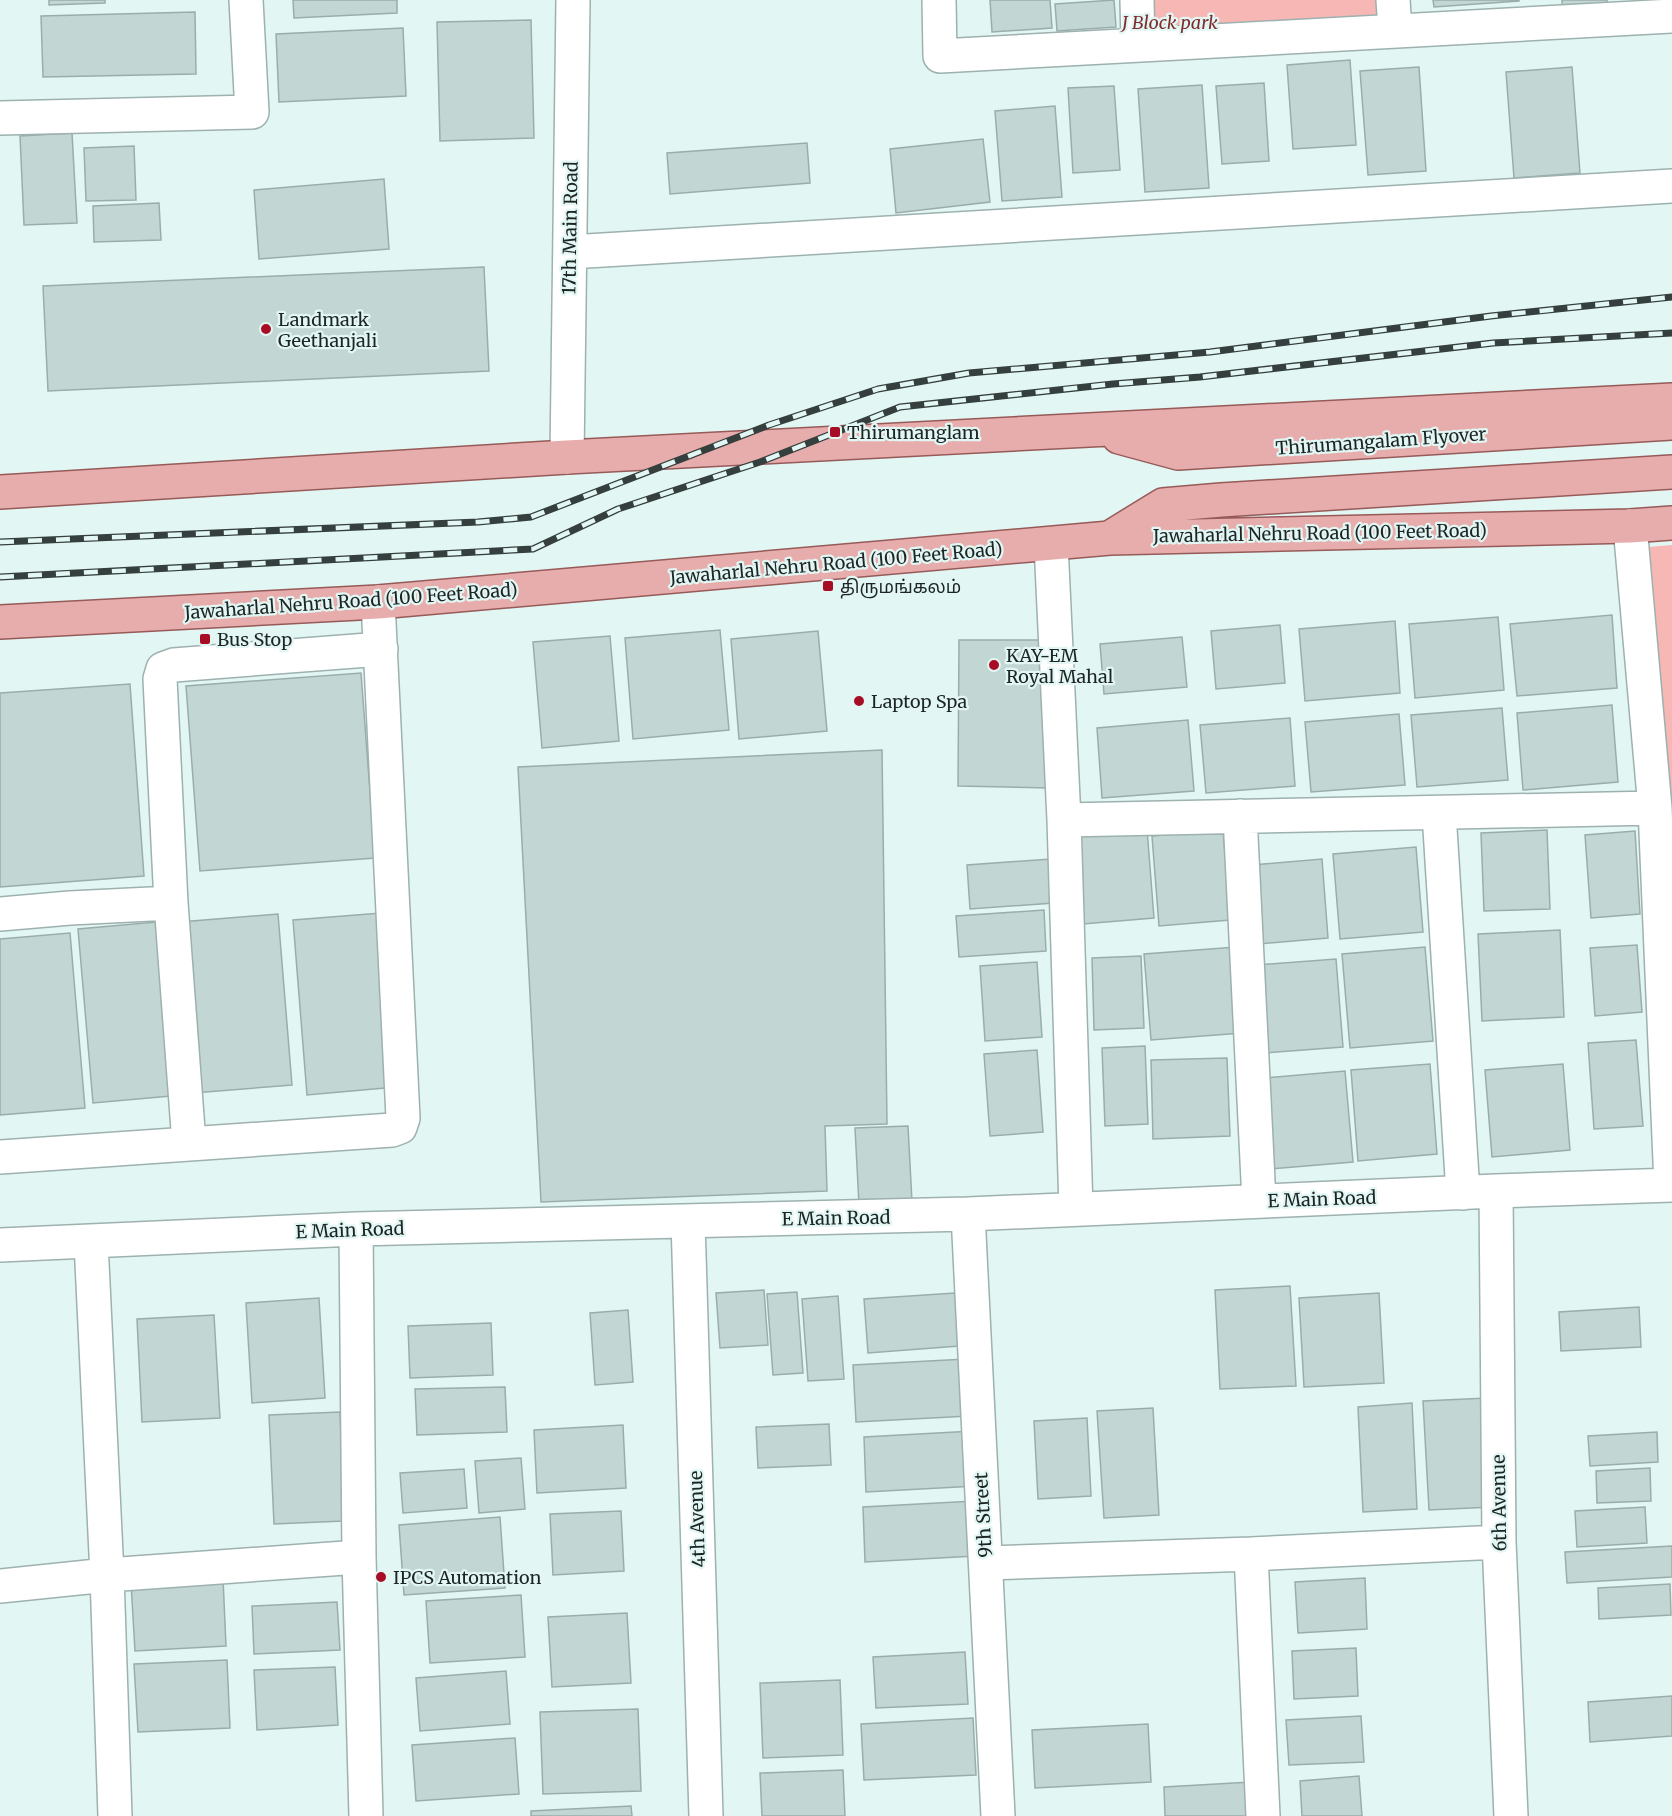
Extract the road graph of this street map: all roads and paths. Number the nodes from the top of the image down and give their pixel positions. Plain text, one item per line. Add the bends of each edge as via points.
1 (246, 0) edge
2 (573, 0) edge
3 (939, 0) edge
4 (1137, 0) edge
5 (1394, 15) edge
6 (1672, 16) edge
7 (1138, 45) junction
8 (0, 118) edge
9 (1672, 186) edge
10 (570, 252) junction
11 (1672, 400) edge
12 (1672, 423) edge
13 (1093, 429) junction
14 (567, 457) junction
15 (1672, 472) edge
16 (0, 492) edge
17 (1672, 524) edge
18 (1630, 526) junction
19 (1110, 538) junction
20 (1051, 544) junction
21 (378, 602) junction
22 (0, 622) edge
23 (381, 649) junction
24 (1655, 808) junction
25 (1439, 813) junction
26 (1240, 816) junction
27 (1064, 820) junction
28 (171, 903) junction
29 (0, 914) edge
30 (189, 1143) junction
31 (0, 1157) edge
32 (1672, 1185) edge
33 (1496, 1191) junction
34 (1463, 1193) junction
35 (1259, 1201) junction
36 (1076, 1209) junction
37 (968, 1214) junction
38 (688, 1221) junction
39 (356, 1229) junction
40 (91, 1242) junction
41 (0, 1245) edge
42 (1499, 1542) junction
43 (1251, 1554) junction
44 (358, 1557) junction
45 (986, 1563) junction
46 (107, 1575) junction
47 (0, 1586) edge
48 (115, 1816) edge
49 (366, 1816) edge
50 (706, 1816) edge
51 (998, 1816) edge
52 (1263, 1816) edge
53 (1511, 1816) edge

1 - 8 street via 252,112
2 - 10 street, 17th Main Road
3 - 7 street via 940,56
4 - 7 street
5 - 6 street
5 - 7 street
9 - 10 street
10 - 14 street, 17th Main Road
11 - 13 main road
12 - 13 main road, Thirumangalam Flyover via 1178,453
13 - 14 main road
14 - 16 main road
15 - 19 main road via 1163,505
17 - 18 main road, Jawaharlal Nehru Road (100 Feet Road)
18 - 19 main road, Jawaharlal Nehru Road (100 Feet Road)
18 - 24 street
19 - 20 main road, Jawaharlal Nehru Road (100 Feet Road)
20 - 21 main road, Jawaharlal Nehru Road (100 Feet Road)
20 - 27 street
21 - 22 main road, Jawaharlal Nehru Road (100 Feet Road)
21 - 23 street
23 - 28 street via 163,669 160,679
23 - 30 street via 403,1118 400,1127
24 - 25 street
24 - 32 street
25 - 26 street
25 - 34 street
26 - 27 street
26 - 35 street
27 - 36 street
28 - 29 street
28 - 30 street
30 - 31 street
32 - 33 street, E Main Road
33 - 34 street, E Main Road
33 - 42 street, 6th Avenue
34 - 35 street, E Main Road
35 - 36 street, E Main Road
36 - 37 street, E Main Road
37 - 38 street, E Main Road
37 - 45 street, 9th Street
38 - 39 street, E Main Road
38 - 50 street, 4th Avenue
39 - 40 street, E Main Road
39 - 44 street
40 - 41 street, E Main Road
40 - 46 street
42 - 43 street
42 - 53 street, 6th Avenue
43 - 45 street
43 - 52 street
44 - 46 street
44 - 49 street
45 - 51 street, 9th Street
46 - 47 street
46 - 48 street

